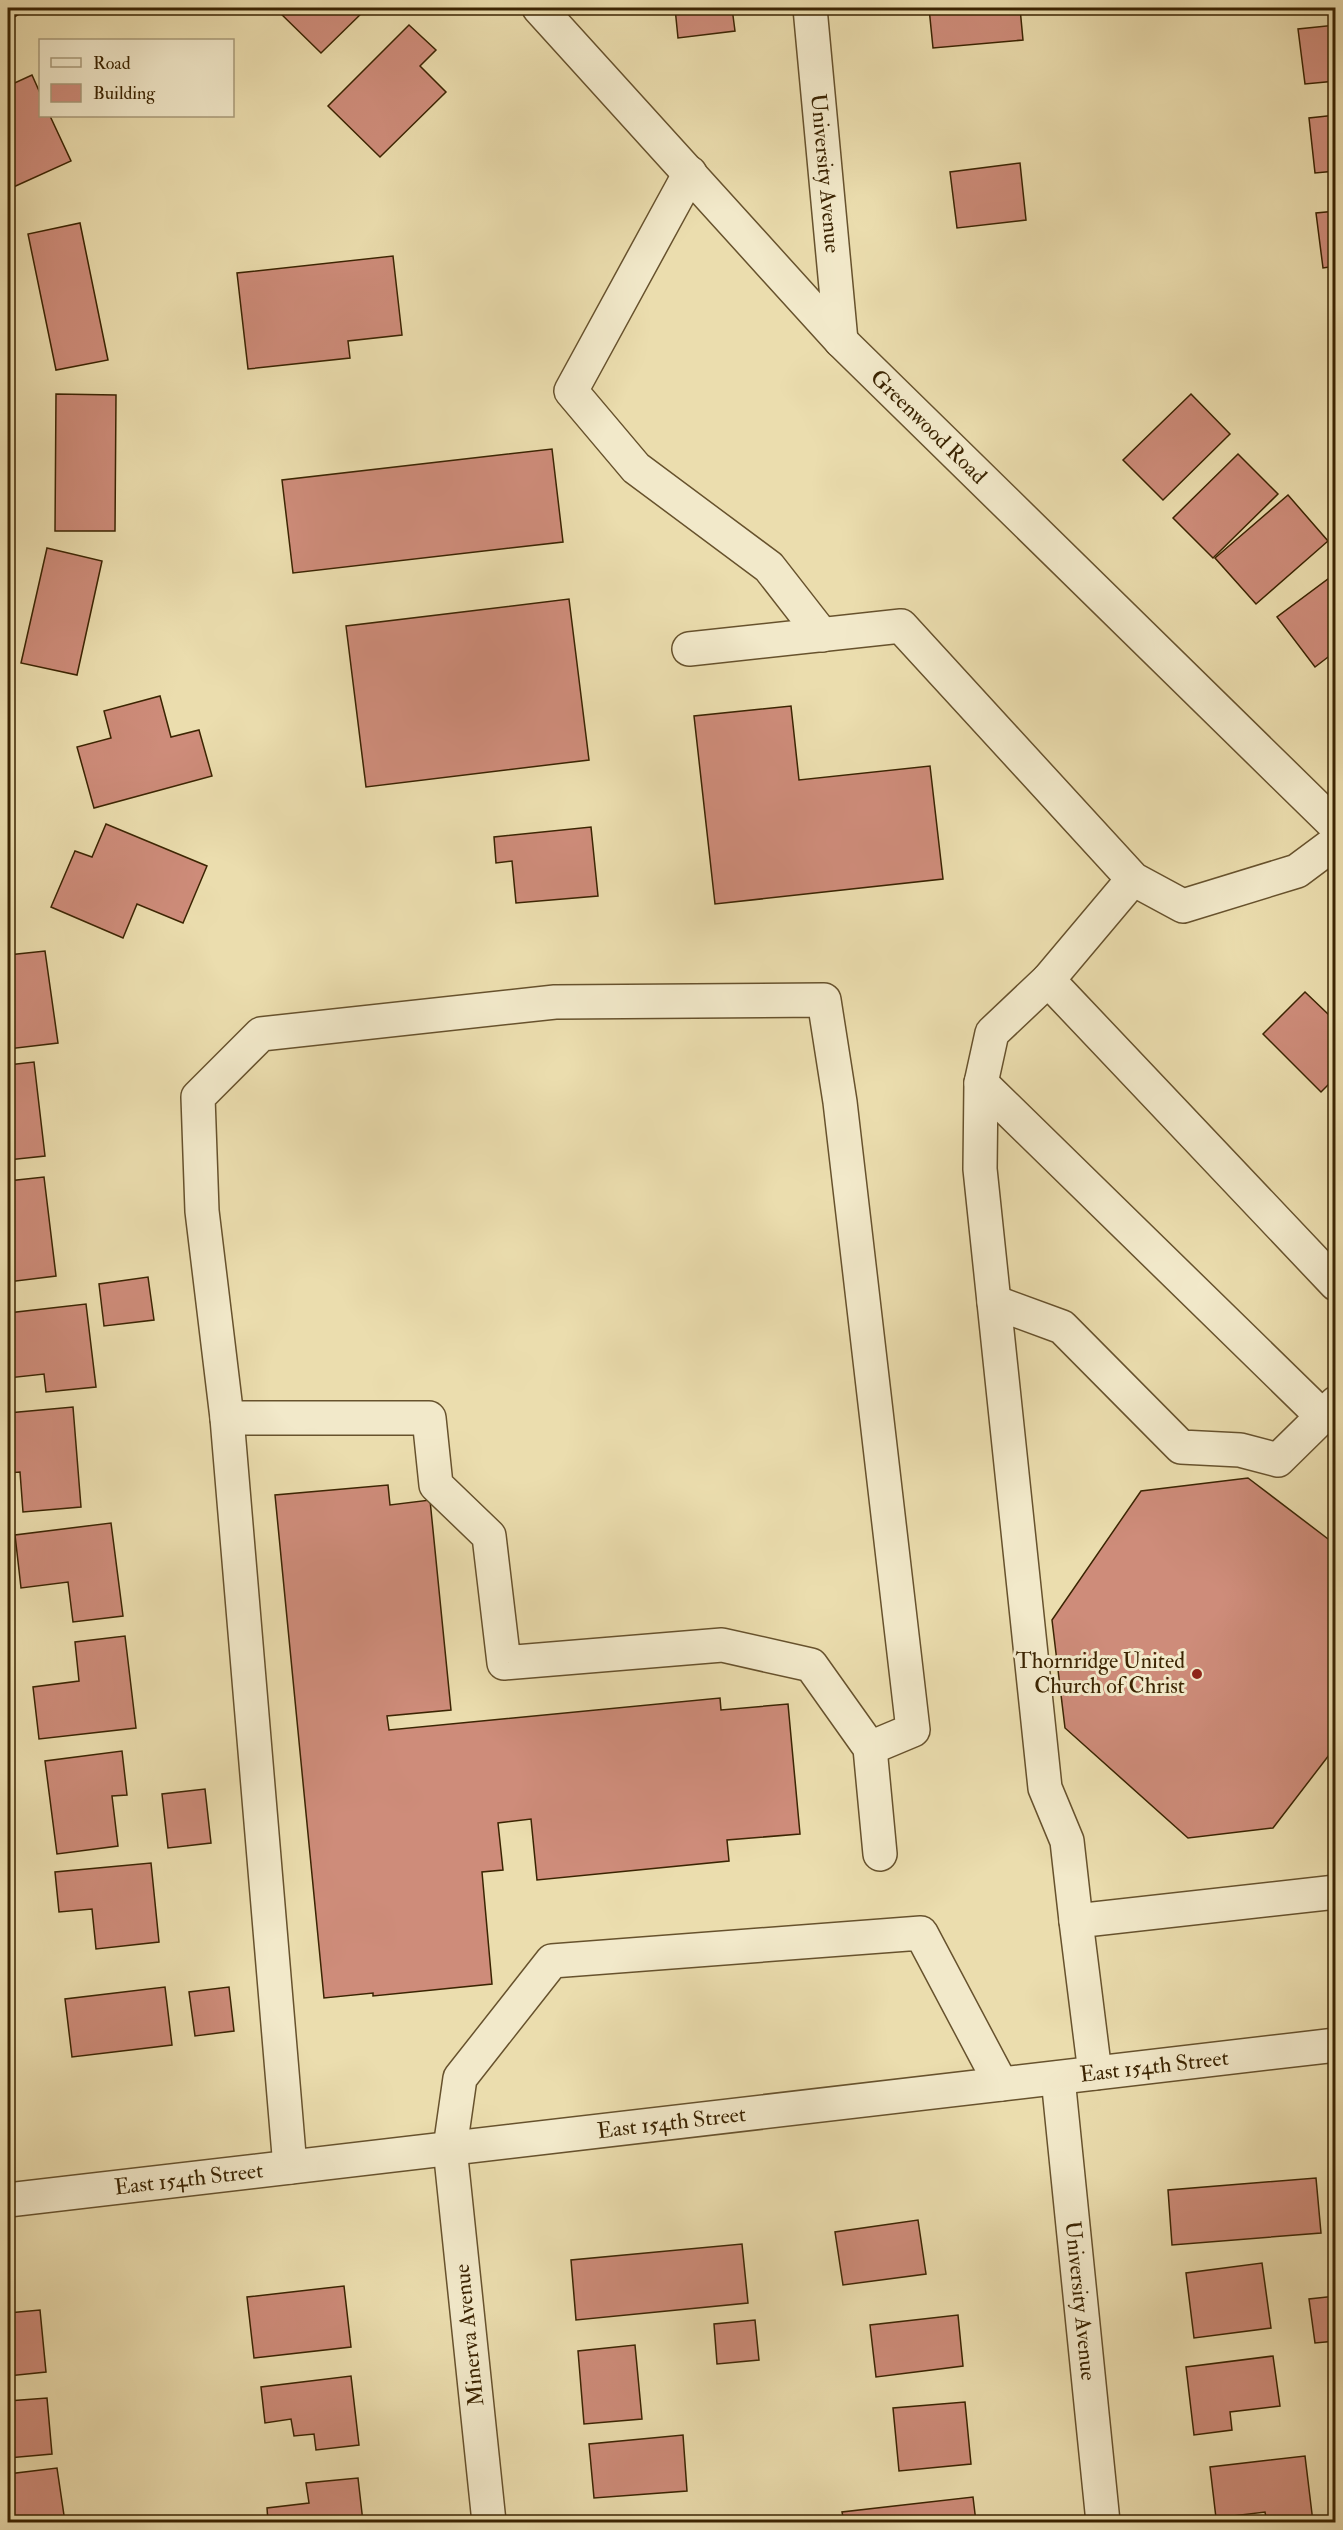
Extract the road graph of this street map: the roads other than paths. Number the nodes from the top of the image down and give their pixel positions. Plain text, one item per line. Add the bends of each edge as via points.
1 (539, 8) edge
2 (810, 8) edge
3 (690, 174) junction
4 (841, 341) junction
5 (822, 635) junction
6 (689, 650) dead end
7 (1335, 826) edge
8 (1335, 842) edge
9 (1133, 879) junction
10 (1048, 980) junction
11 (981, 1083) junction
12 (1335, 1284) edge
13 (994, 1302) junction
14 (1329, 1410) edge
15 (227, 1419) junction
16 (870, 1748) junction
17 (880, 1854) dead end
18 (1335, 1892) edge
19 (1076, 1921) junction
20 (1335, 2045) edge
21 (1095, 2073) junction
22 (1058, 2078) junction
23 (1001, 2084) junction
24 (450, 2148) junction
25 (290, 2167) junction
26 (8, 2200) edge
27 (489, 2523) edge
28 (1103, 2523) edge

1 - 3 street, Greenwood Road
2 - 4 street, University Avenue
3 - 4 street, Greenwood Road
3 - 5 street via 571,391 636,468 769,567
4 - 7 street, Greenwood Road
5 - 6 street
5 - 9 street via 901,626
8 - 9 street via 1297,871 1183,906
9 - 10 street
10 - 11 street via 992,1033
10 - 12 street
11 - 13 street via 980,1169
11 - 14 street
13 - 14 street via 1062,1327 1180,1447 1240,1450 1278,1460
13 - 19 street via 1045,1788 1067,1841
15 - 16 street via 429,1418 436,1485 489,1536 504,1663 722,1645 811,1665
15 - 16 street via 202,1211 198,1097 261,1034 555,1002 824,1000 840,1102 913,1730
15 - 25 street
16 - 17 street
18 - 19 street
19 - 21 street
20 - 21 street, East 154th Street
21 - 22 street, East 154th Street
22 - 23 street, East 154th Street
22 - 28 street, University Avenue
23 - 24 street, East 154th Street
23 - 24 street, Minerva Avenue via 921,1933 552,1961 460,2078
24 - 25 street, East 154th Street
24 - 27 street, Minerva Avenue
25 - 26 street, East 154th Street

